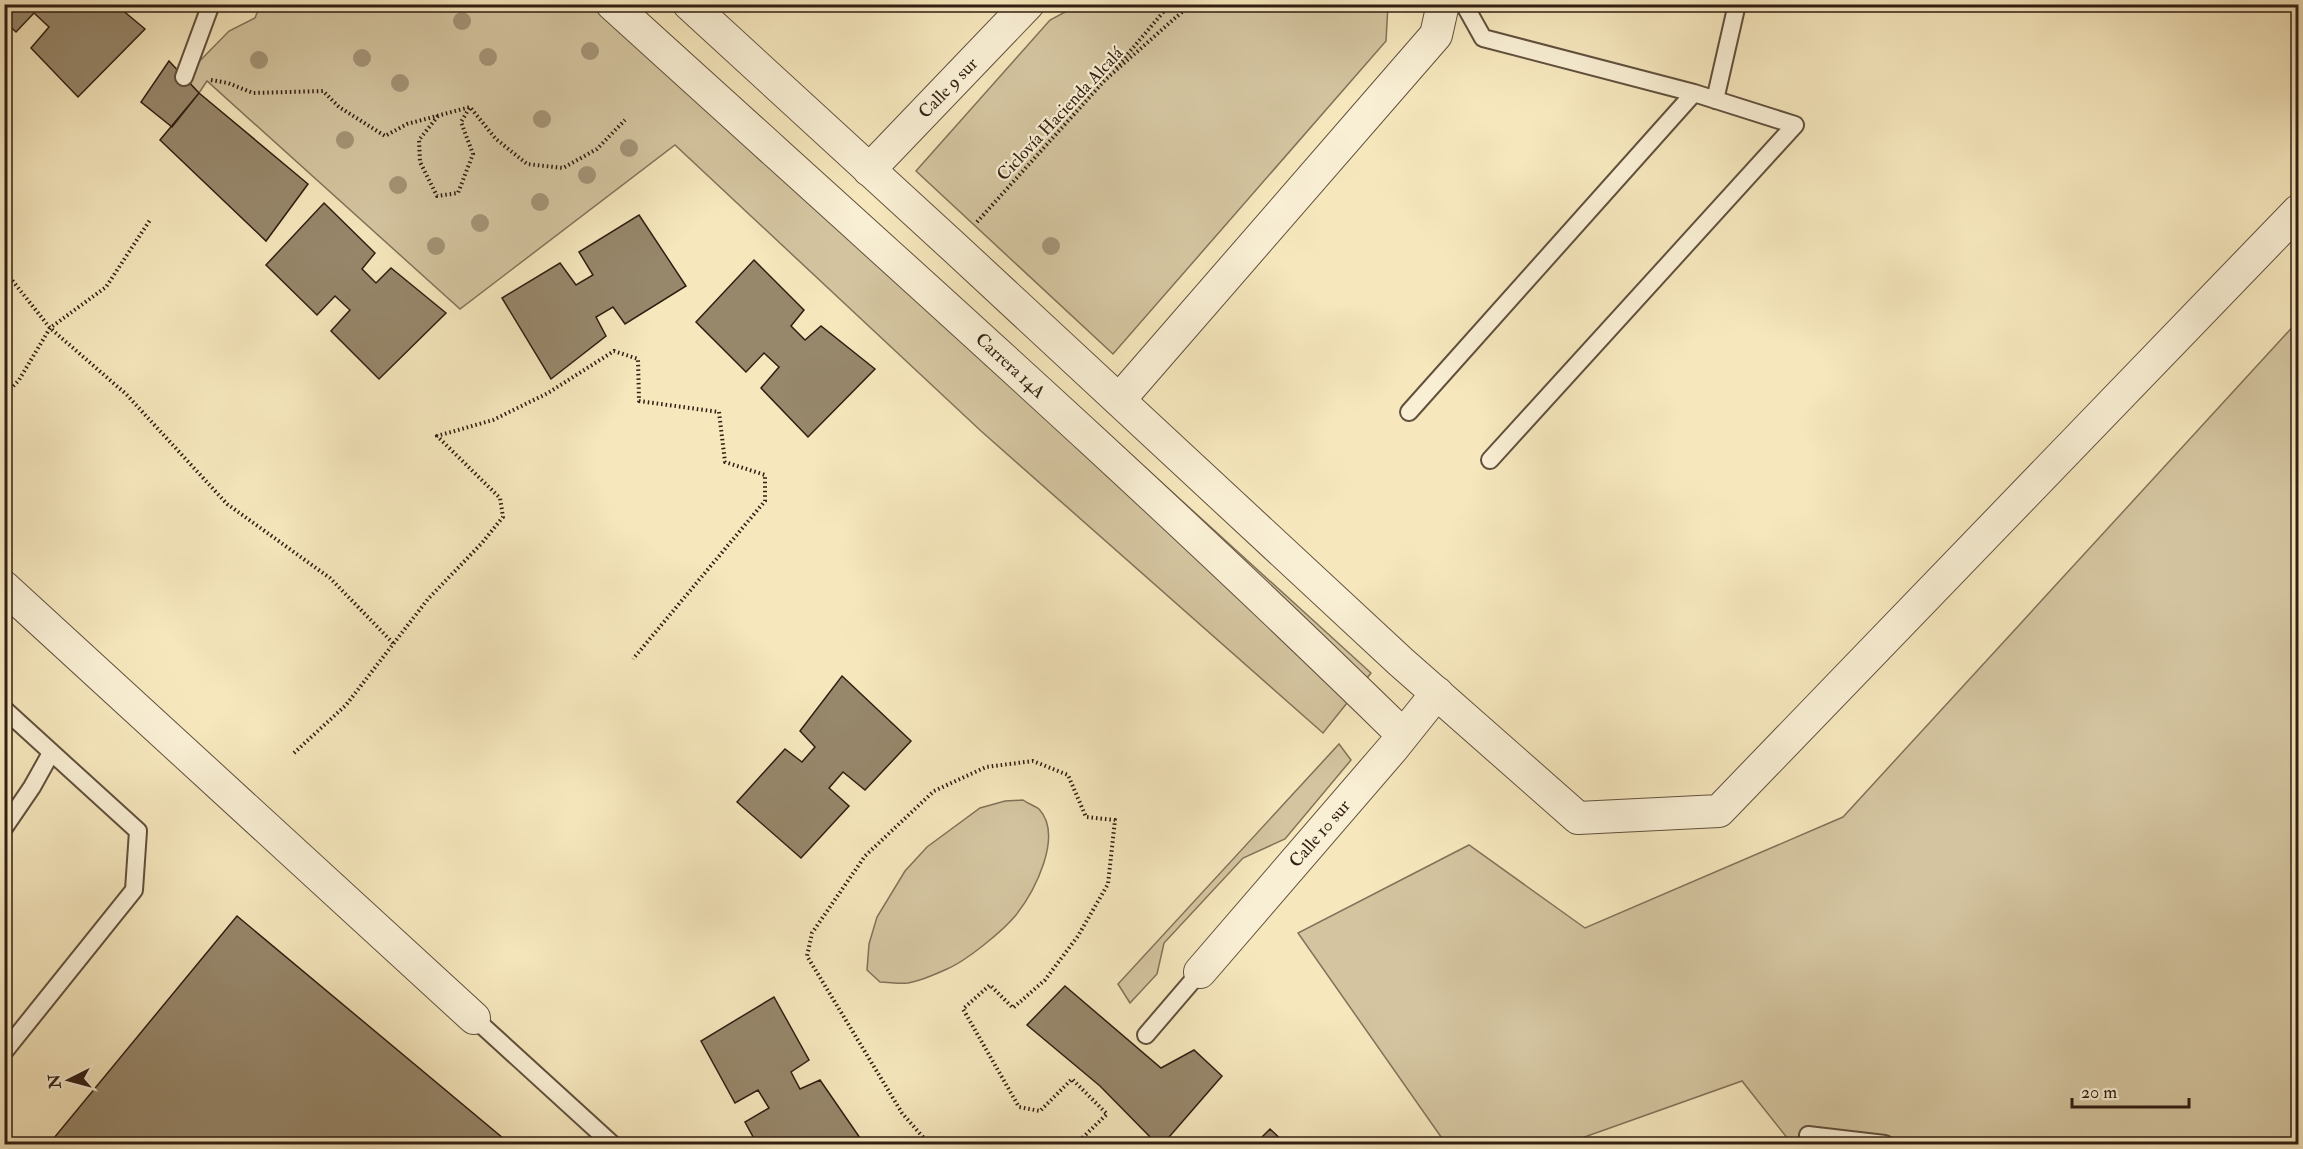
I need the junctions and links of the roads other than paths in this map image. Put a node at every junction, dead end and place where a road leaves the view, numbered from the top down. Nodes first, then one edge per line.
1 (211, 4) edge
2 (612, 4) edge
3 (689, 4) edge
4 (1443, 4) edge
5 (1464, 4) edge
6 (1737, 4) edge
7 (1022, 6) edge
8 (184, 77) road end
9 (1694, 93) junction
10 (1715, 100) junction
11 (868, 170) junction
12 (2298, 211) edge
13 (1119, 400) junction
14 (1409, 412) dead end
15 (1490, 460) dead end
16 (4, 587) edge
17 (1437, 693) junction
18 (4, 709) edge
19 (1402, 734) junction
20 (51, 753) junction
21 (4, 828) edge
22 (1200, 972) joint
23 (474, 1018) joint
24 (1146, 1035) dead end
25 (4, 1052) edge
26 (1808, 1135) dead end
27 (612, 1144) edge
28 (1885, 1144) edge

1 - 8 lane
2 - 19 street, Carrera 14A
3 - 11 street
4 - 13 street
5 - 9 lane
6 - 10 lane
7 - 11 street, Calle 9 sur
9 - 10 lane
9 - 14 lane
10 - 15 lane
11 - 13 street
12 - 17 street
13 - 17 street
16 - 23 street
17 - 19 street, Calle 10 sur
18 - 20 lane
19 - 22 street, Calle 10 sur
20 - 21 lane
20 - 25 lane
22 - 24 lane
23 - 27 lane
26 - 28 lane

